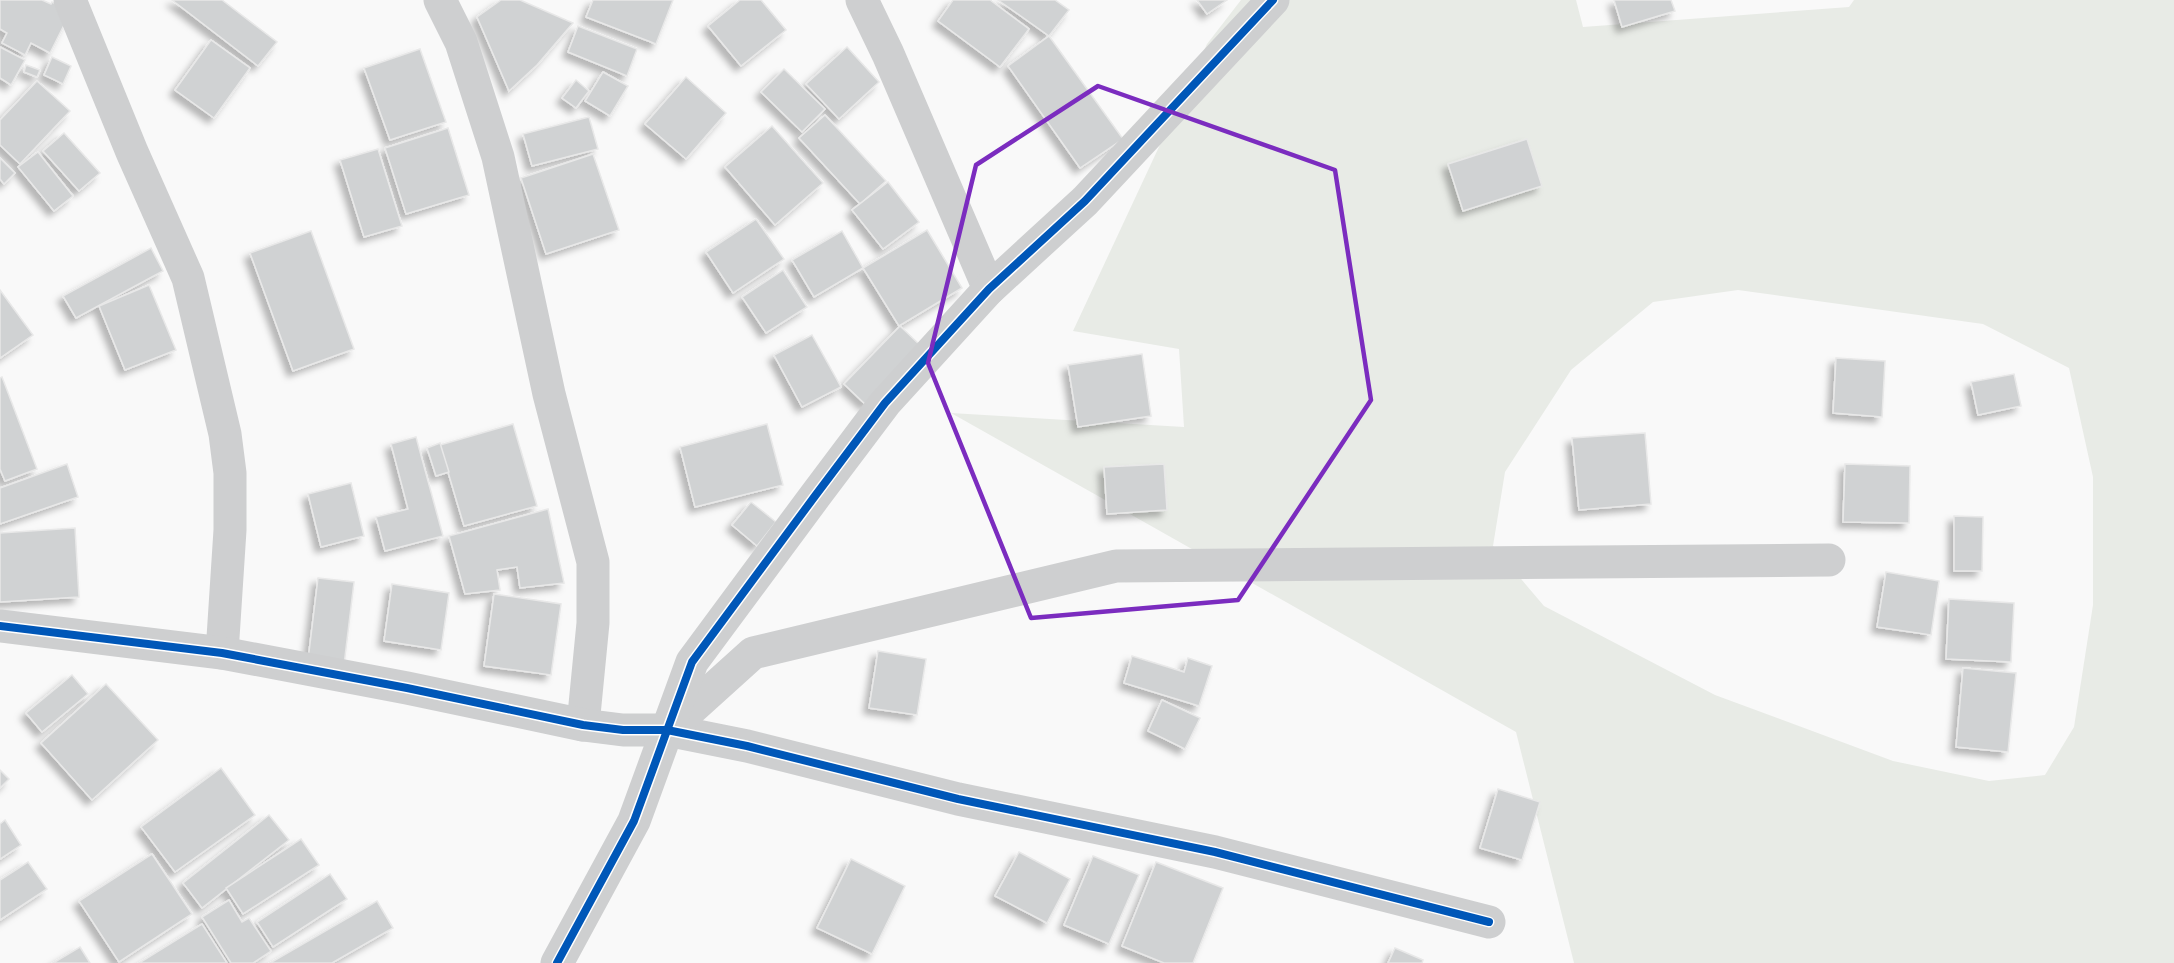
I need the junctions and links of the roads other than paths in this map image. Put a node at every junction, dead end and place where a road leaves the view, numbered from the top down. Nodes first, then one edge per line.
1 (70, 0) edge
2 (440, 0) edge
3 (862, 0) edge
4 (1273, 0) edge
5 (989, 289) junction
6 (1829, 560) dead end
7 (0, 626) edge
8 (222, 653) junction
9 (583, 725) junction
10 (667, 730) junction
11 (1489, 922) dead end
12 (557, 963) edge

1 - 8 street
2 - 9 street
3 - 5 street
4 - 5 street
5 - 10 street
6 - 10 street
7 - 8 street
8 - 9 street
9 - 10 street
10 - 11 street
10 - 12 street

